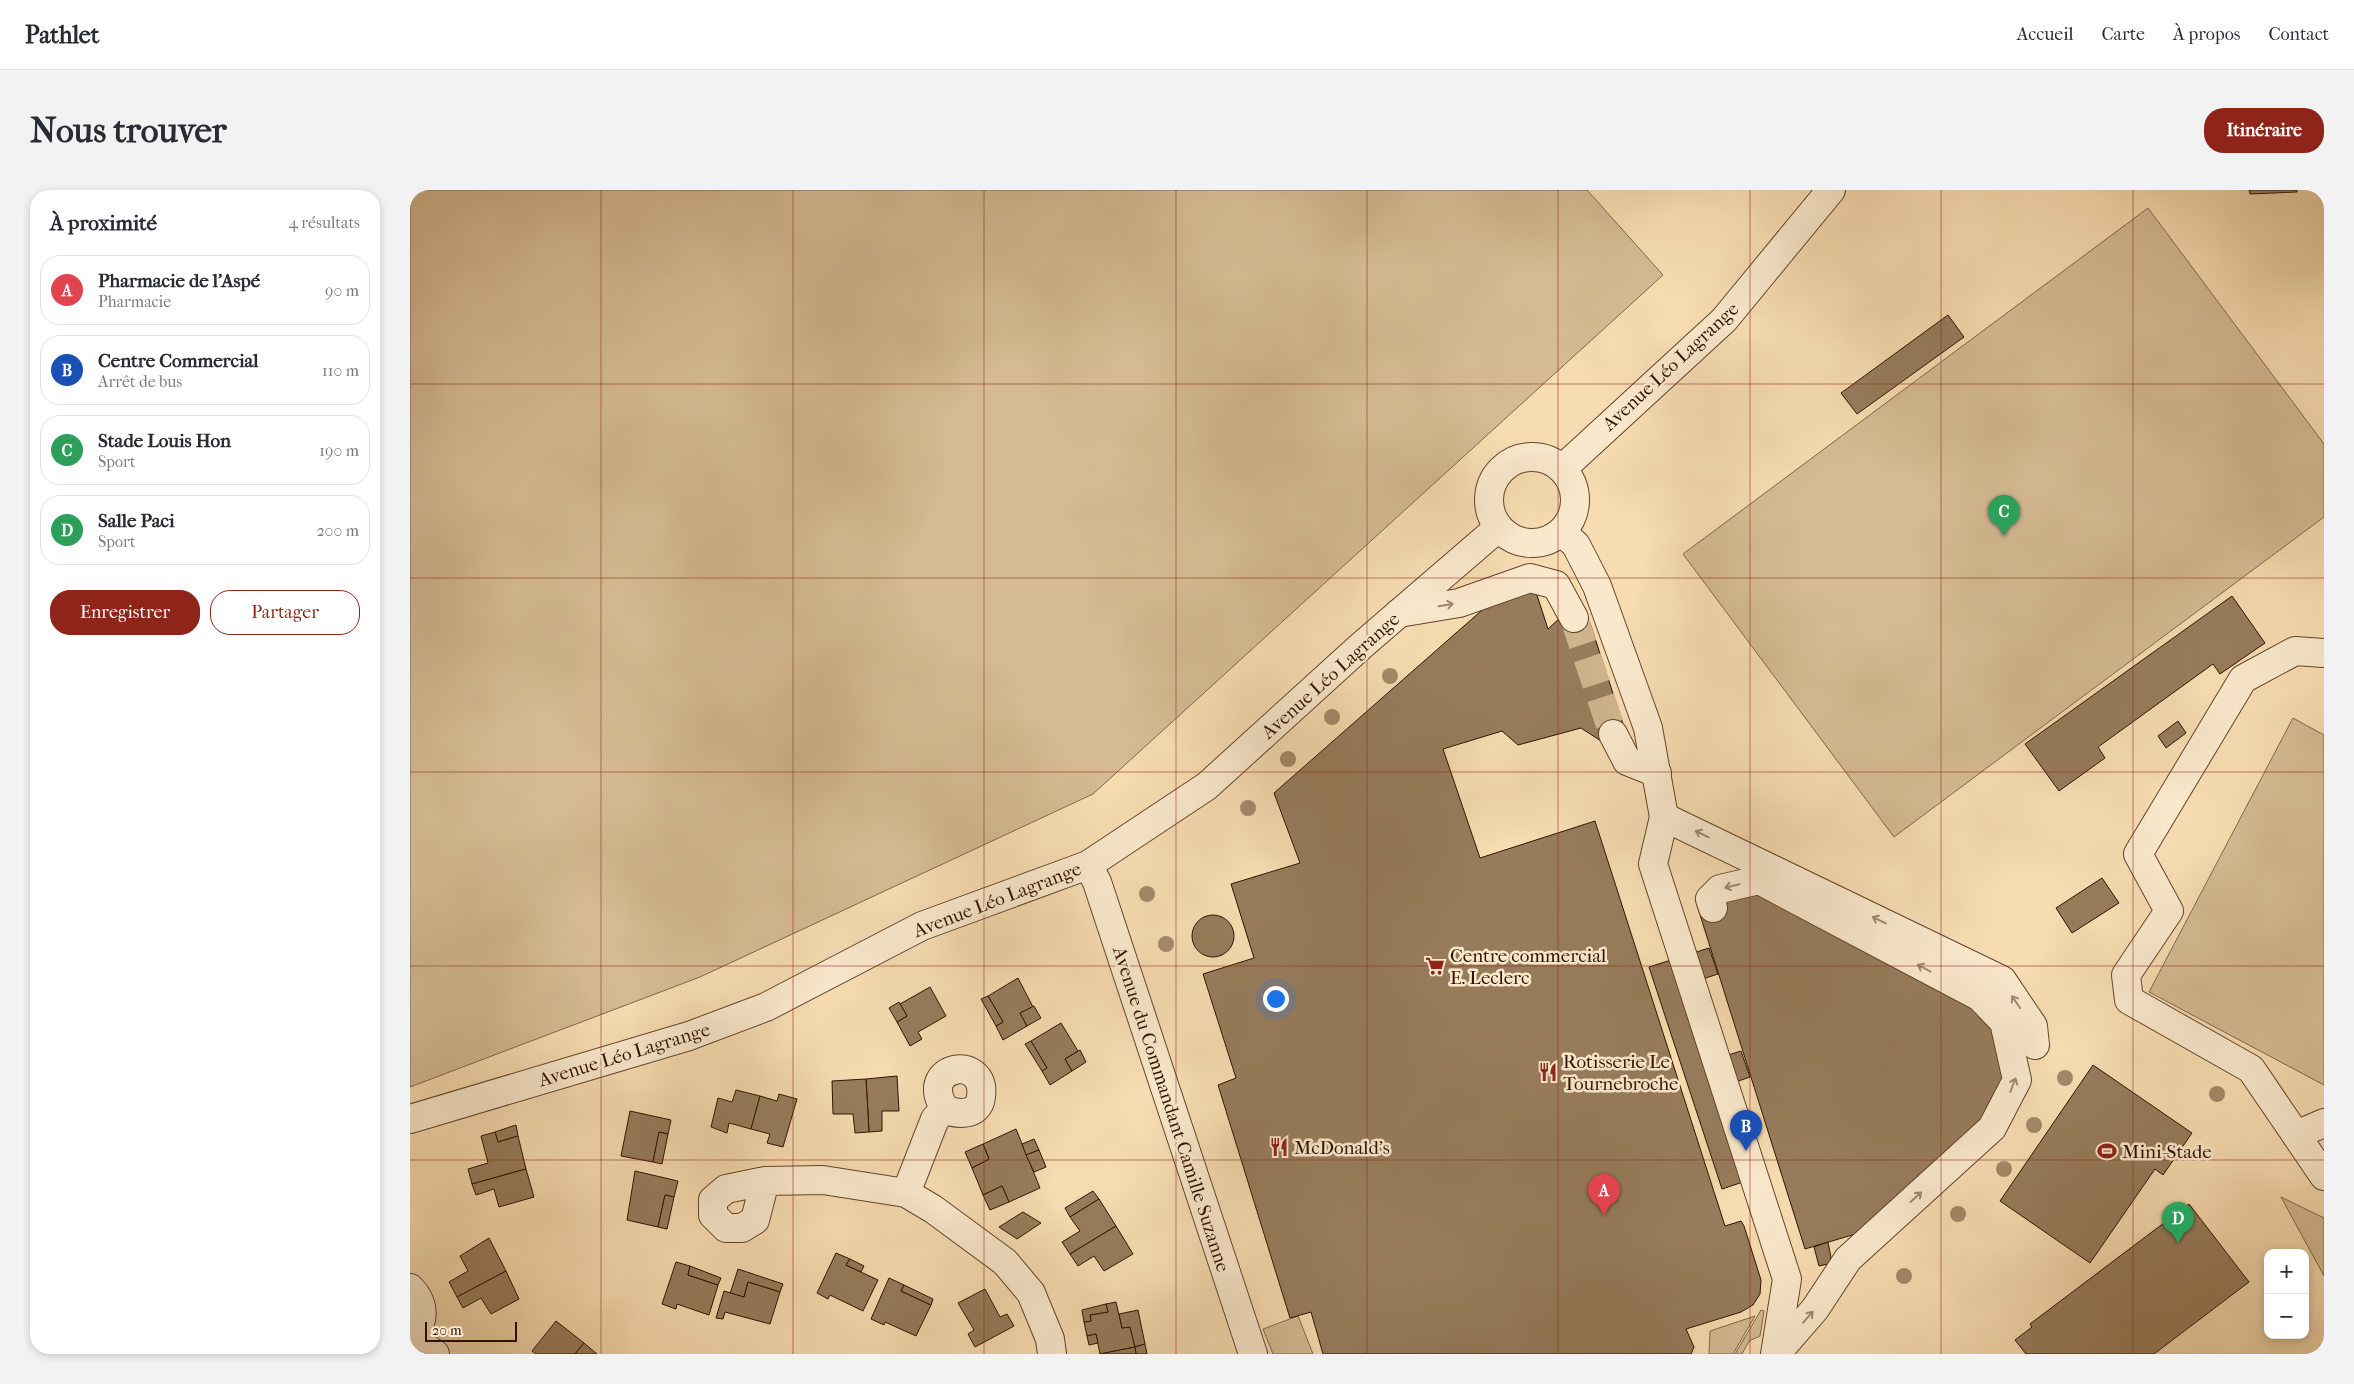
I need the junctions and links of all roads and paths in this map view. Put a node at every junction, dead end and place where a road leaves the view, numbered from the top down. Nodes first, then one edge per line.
1 (1831, 190) edge
2 (1562, 468) junction
3 (1498, 528) junction
4 (1562, 532) junction
5 (1398, 614) junction
6 (1574, 618) tunnel mouth
7 (2324, 653) edge
8 (1613, 734) tunnel mouth
9 (1657, 773) junction
10 (1664, 817) junction
11 (1088, 865) junction
12 (1712, 908) dead end
13 (2035, 1045) dead end
14 (945, 1109) dead end
15 (410, 1119) edge
16 (2324, 1123) edge
17 (2296, 1135) junction
18 (2324, 1176) edge
19 (765, 1181) dead end
20 (906, 1193) junction
21 (410, 1288) edge
22 (411, 1338) edge
23 (435, 1354) edge
24 (1052, 1354) edge
25 (1253, 1354) edge
26 (1776, 1354) edge

1 - 2 street, Avenue Léo Lagrange
2 - 3 street
2 - 4 street
3 - 4 street
3 - 5 street, Avenue Léo Lagrange
4 - 9 street
5 -> 6 street
5 - 11 street, Avenue Léo Lagrange
7 - 17 street
8 - 9 street
9 - 10 street
13 -> 10 street
10 - 26 street
11 - 15 street, Avenue Léo Lagrange
11 - 25 street, Avenue du Commandant Camille Suzanne
26 -> 12 street
14 - 20 street
16 - 17 street
17 - 18 street
19 - 20 street
20 - 24 street
21 - 22 street
22 - 23 street

